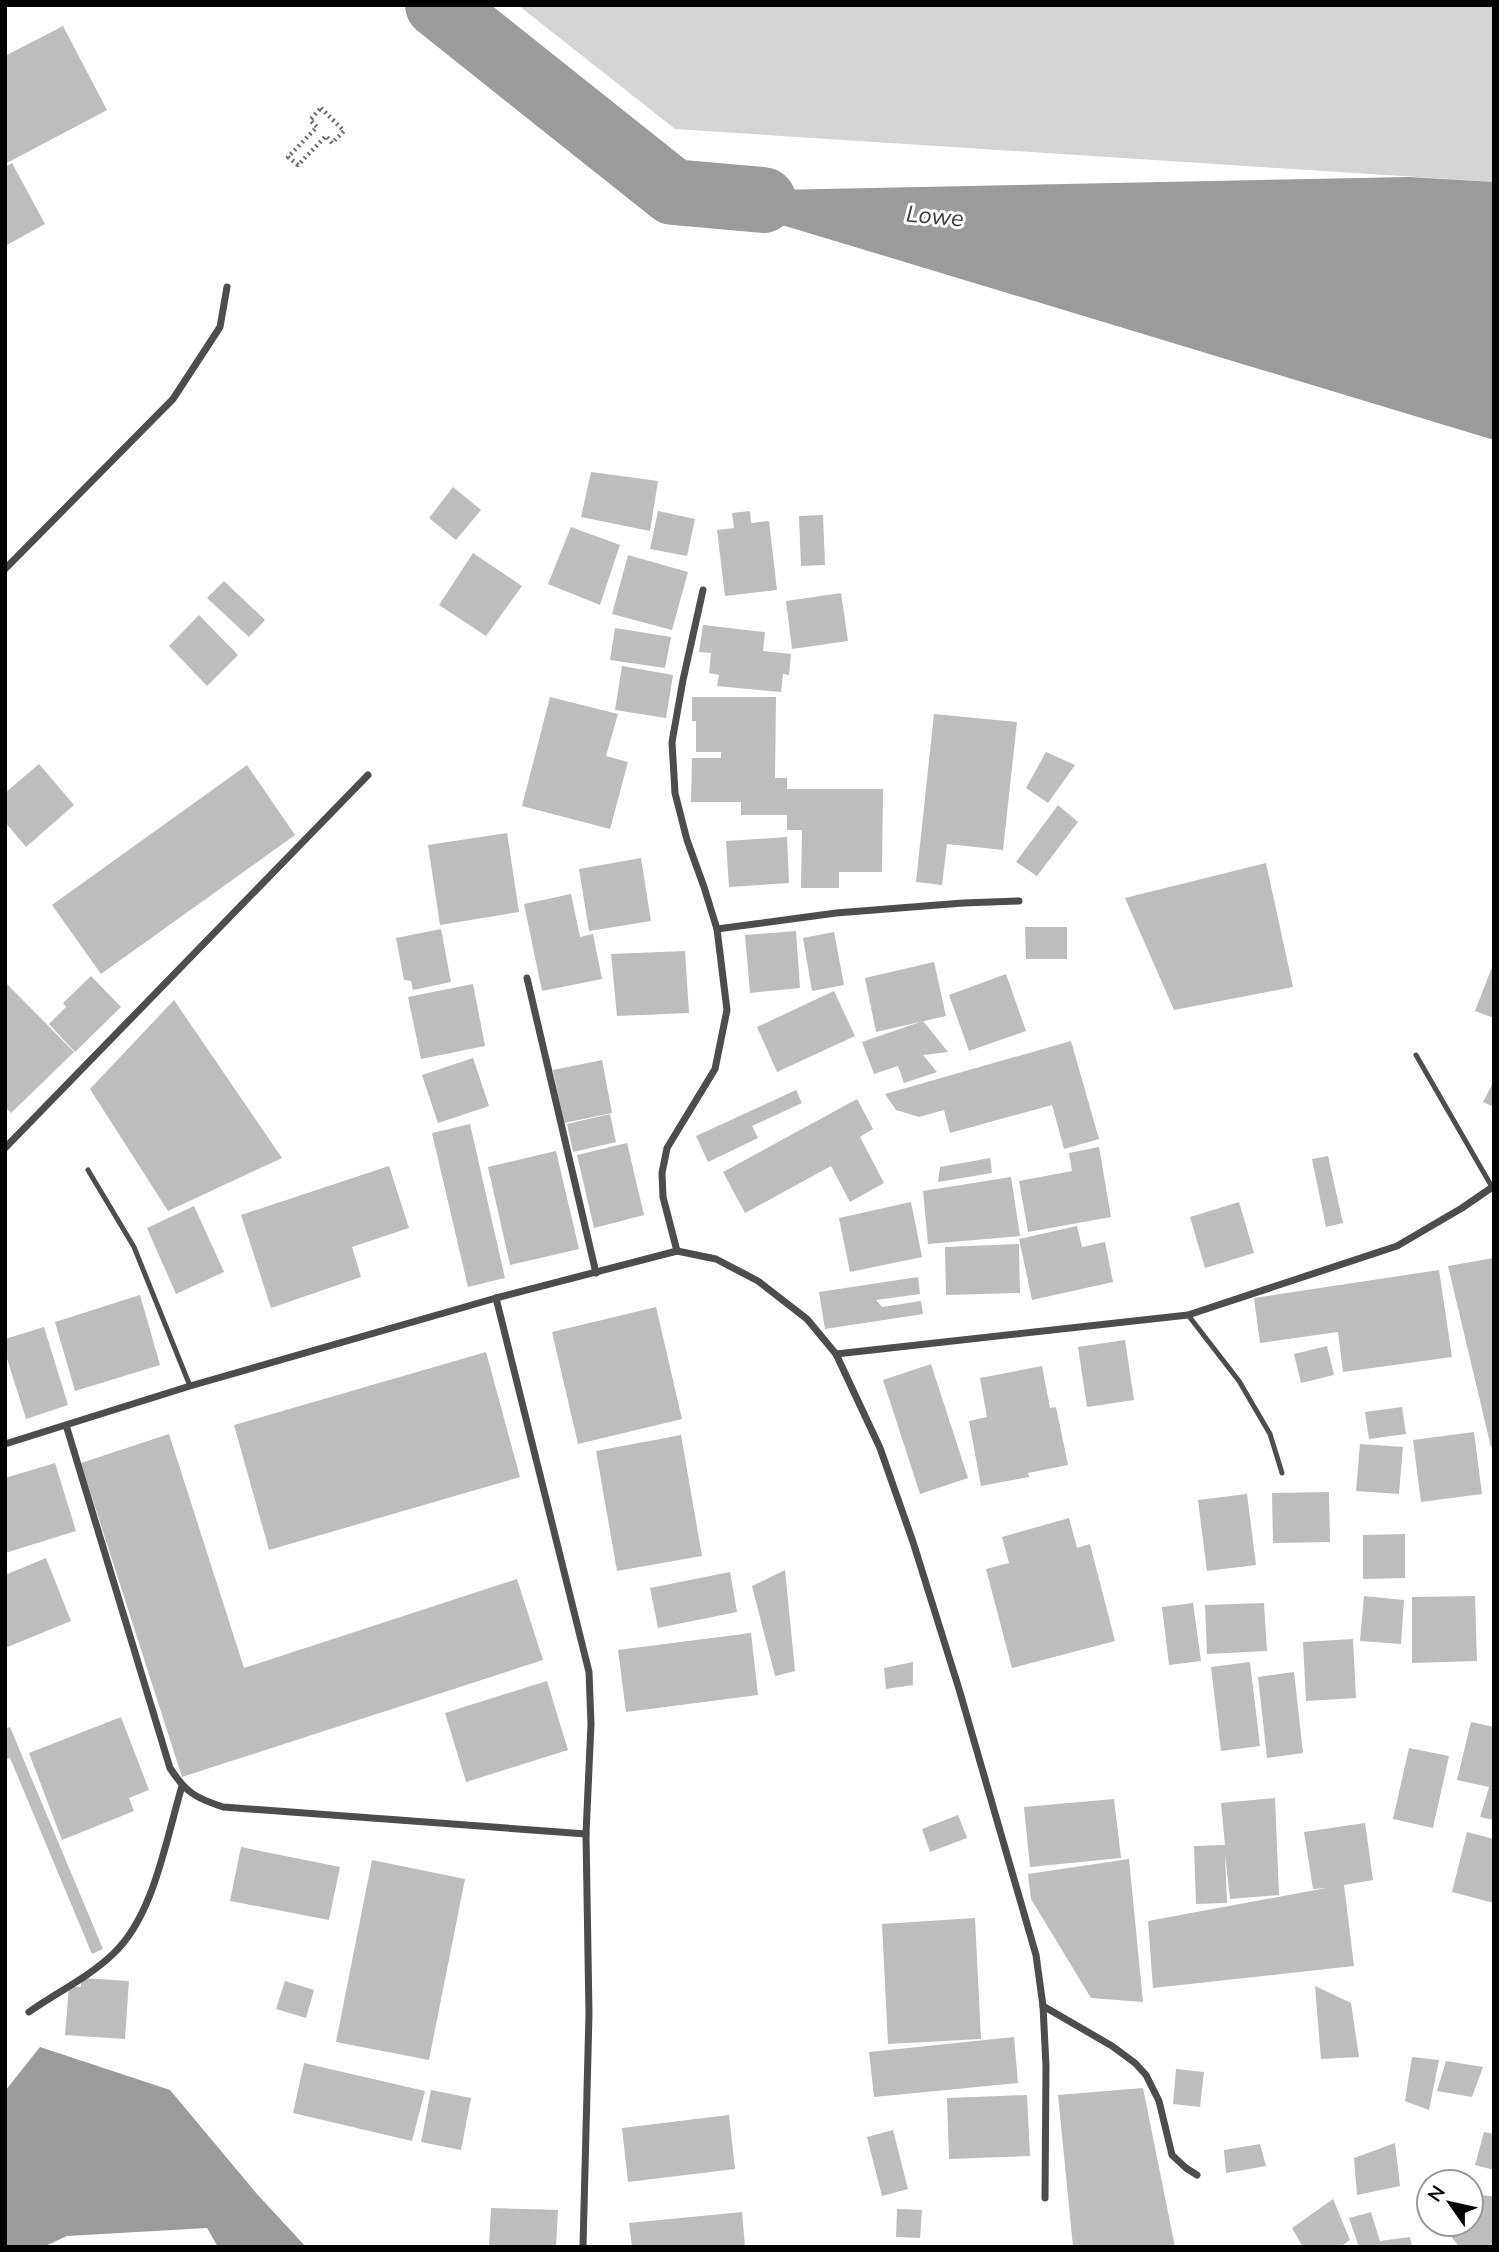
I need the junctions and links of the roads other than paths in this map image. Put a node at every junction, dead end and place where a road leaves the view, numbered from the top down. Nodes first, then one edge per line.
1 (227, 287) dead end
2 (5, 569) edge
3 (703, 590) dead end
4 (368, 775) dead end
5 (1019, 901) dead end
6 (717, 929) junction
7 (527, 978) dead end
8 (1416, 1055) dead end
9 (5, 1148) edge
10 (88, 1170) dead end
11 (1493, 1187) edge
12 (677, 1251) junction
13 (596, 1273) junction
14 (496, 1298) junction
15 (1188, 1315) junction
16 (836, 1353) junction
17 (190, 1386) junction
18 (66, 1425) junction
19 (5, 1444) edge
20 (1282, 1473) dead end
21 (182, 1786) junction
22 (586, 1834) junction
23 (1043, 2006) junction
24 (29, 2012) dead end
25 (1197, 2175) dead end
26 (1045, 2198) dead end
27 (583, 2247) edge

1 - 2 street
3 - 6 street
4 - 9 street
5 - 6 street
6 - 12 street
7 - 13 street
8 - 11 lane
10 - 17 lane
11 - 15 street
12 - 13 street
12 - 16 street
13 - 14 street
14 - 17 street
14 - 22 street
15 - 16 street
15 - 20 lane
16 - 23 street
17 - 18 street
18 - 19 street
18 - 21 street
21 - 22 street
21 - 24 street
22 - 27 street
23 - 25 street
23 - 26 street

